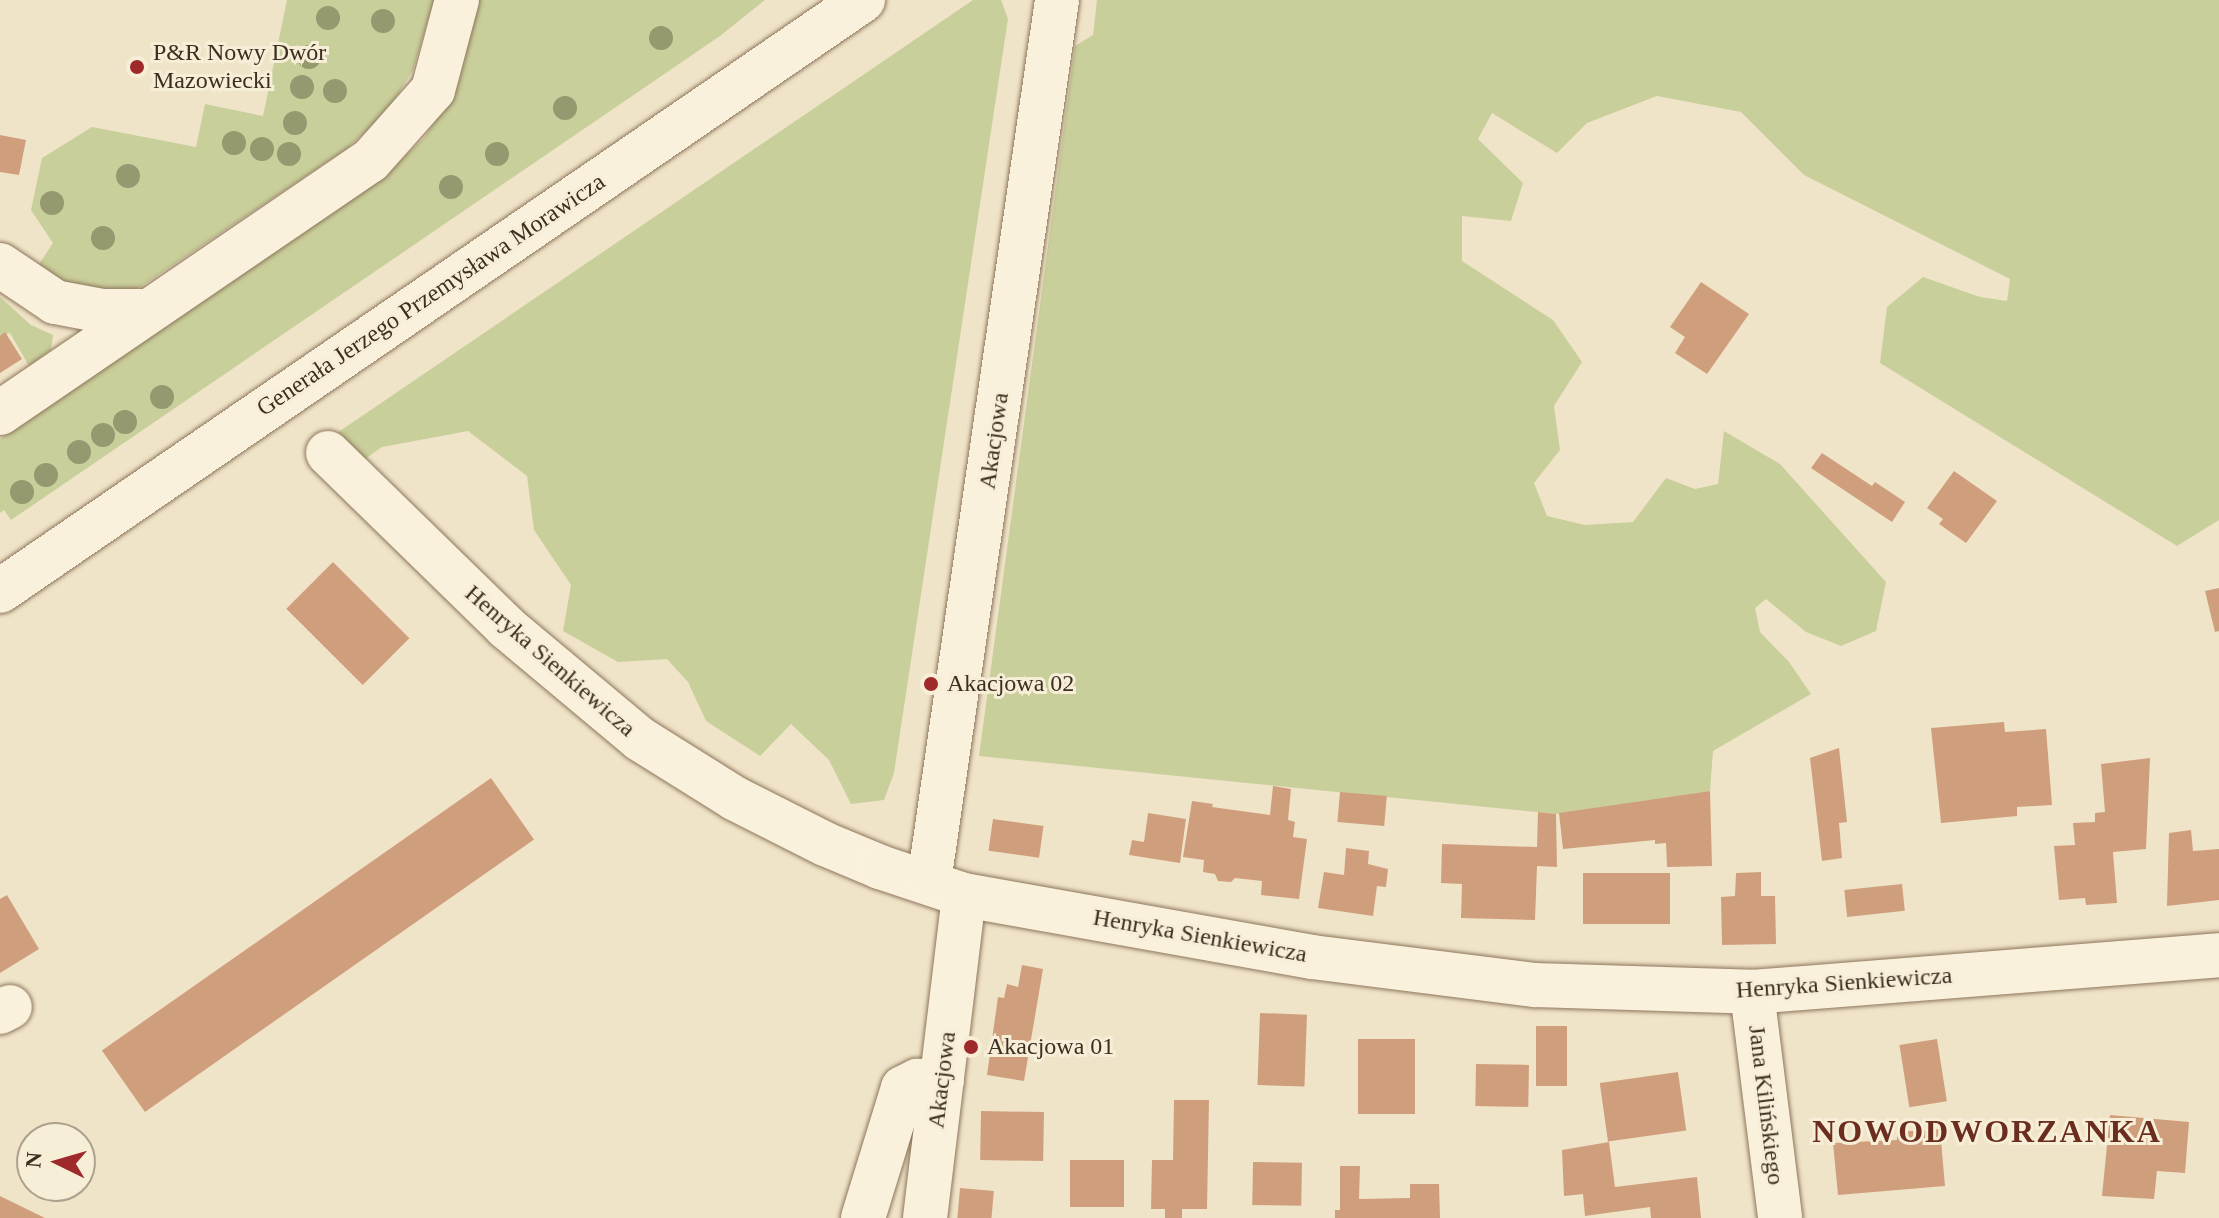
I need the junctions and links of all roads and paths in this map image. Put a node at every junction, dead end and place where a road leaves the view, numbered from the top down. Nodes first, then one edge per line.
1 (457, 0) edge
2 (863, 0) edge
3 (1057, 0) edge
4 (0, 265) edge
5 (55, 302) junction
6 (145, 311) junction
7 (44, 383) junction
8 (0, 413) edge
9 (328, 453) dead end
10 (0, 591) edge
11 (946, 888) junction
12 (2219, 955) edge
13 (1752, 992) junction
14 (942, 1080) junction
15 (863, 1218) edge
16 (925, 1218) edge
17 (1780, 1218) edge

1 - 6 street
2 - 10 street, Generała Jerzego Przemysława Morawicza
3 - 11 street, Akacjowa
4 - 5 street
5 - 6 street
5 - 7 street
6 - 7 street
7 - 8 street
9 - 11 street, Henryka Sienkiewicza
11 - 13 street, Henryka Sienkiewicza
11 - 14 street, Akacjowa
12 - 13 street, Henryka Sienkiewicza
13 - 17 street, Jana Kilińskiego
14 - 15 street
14 - 16 street, Akacjowa

